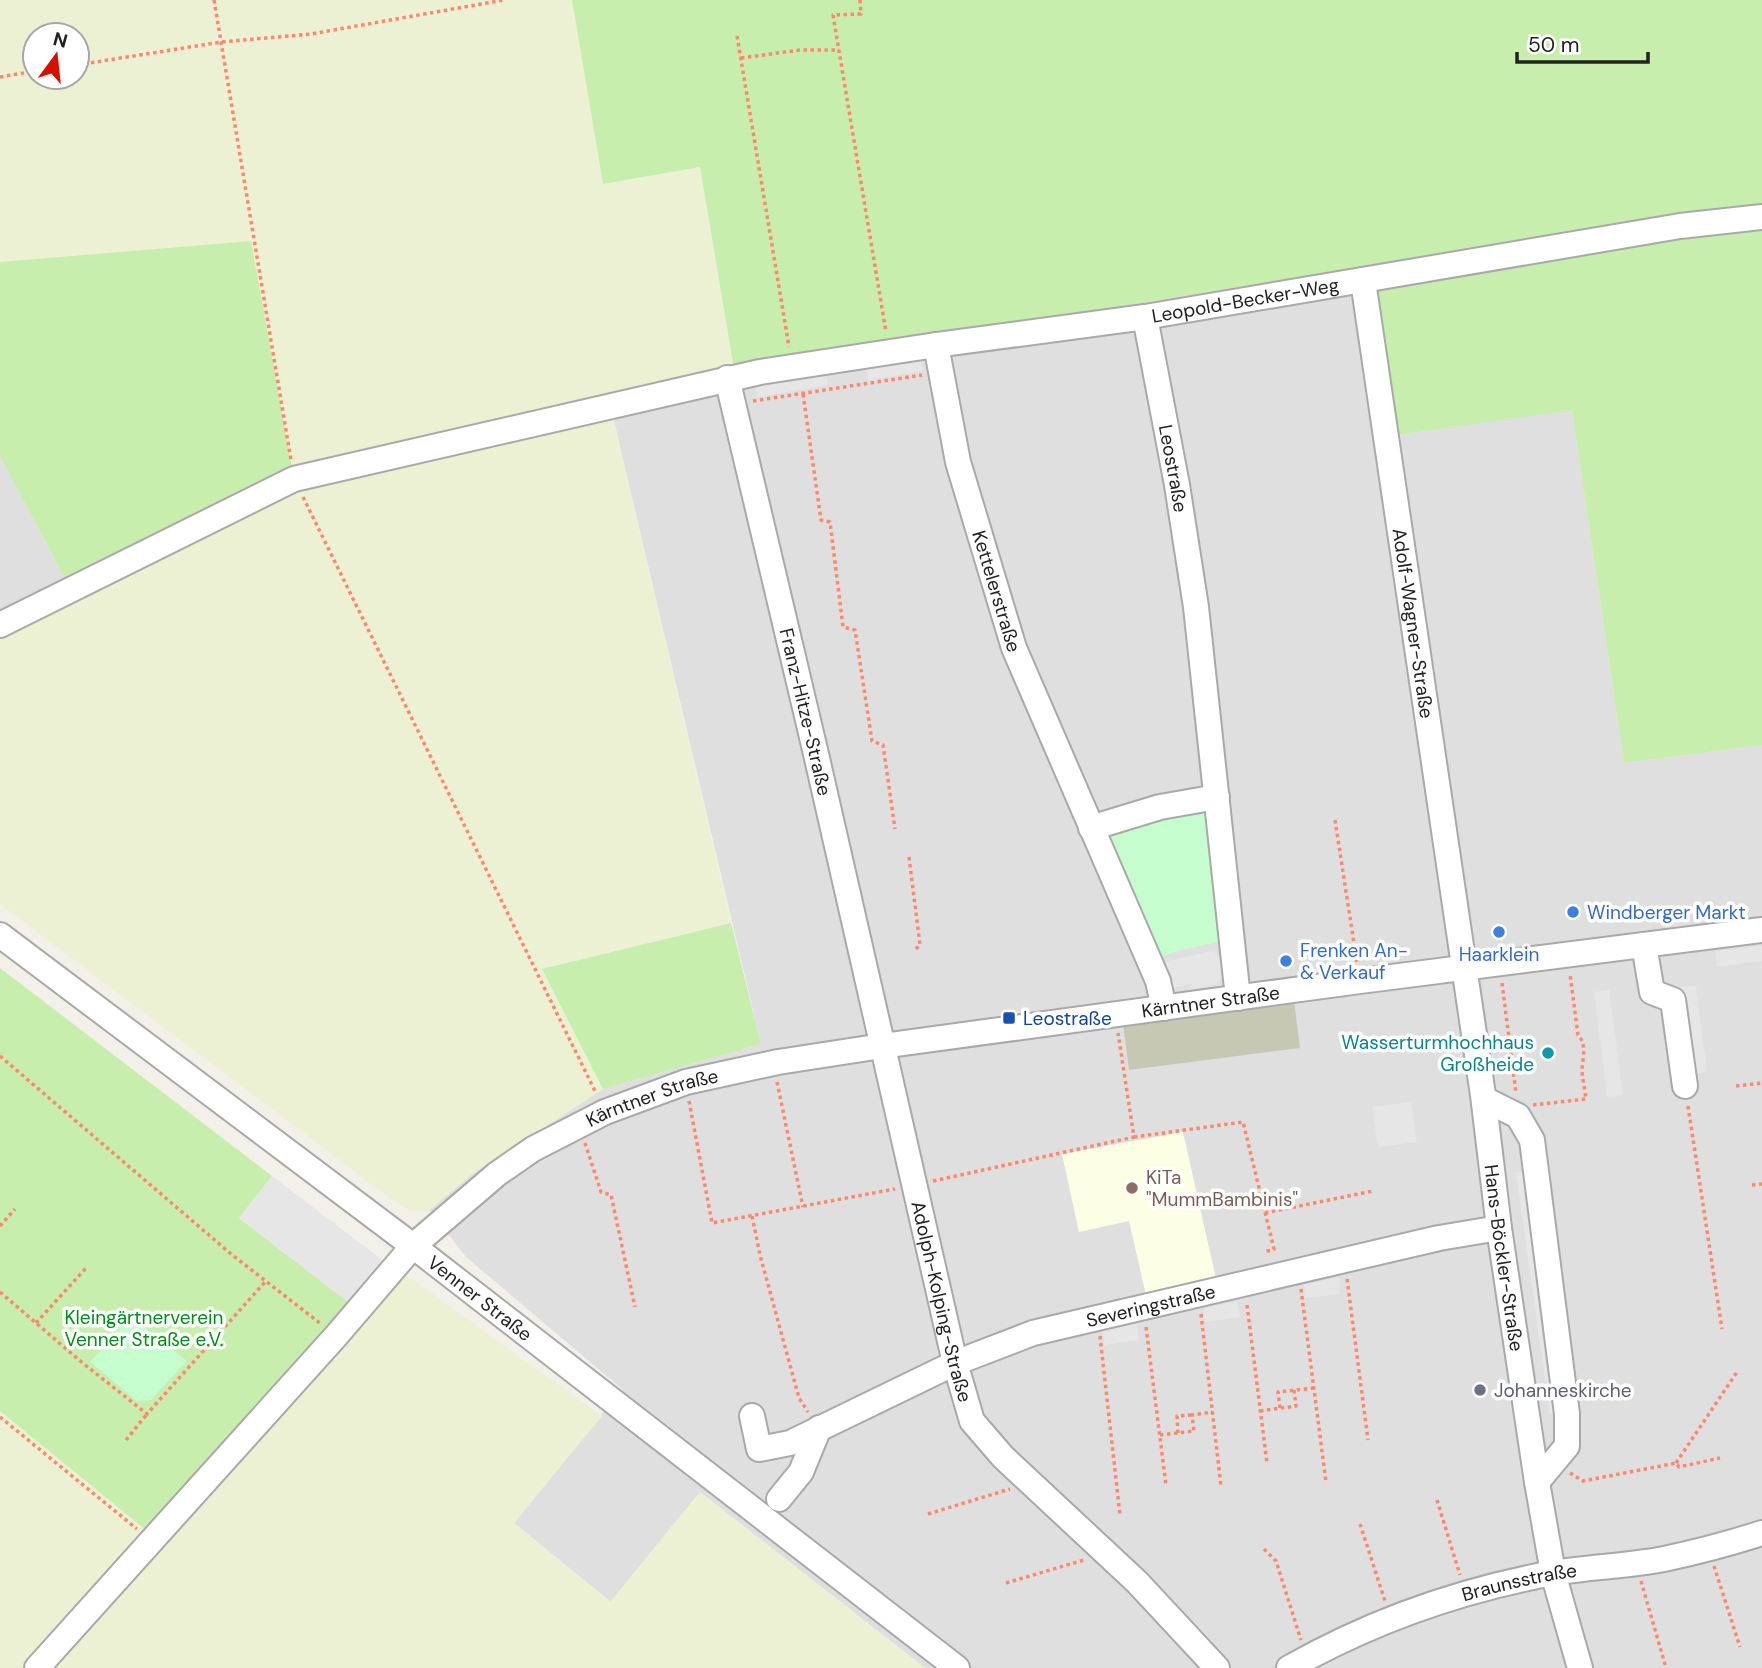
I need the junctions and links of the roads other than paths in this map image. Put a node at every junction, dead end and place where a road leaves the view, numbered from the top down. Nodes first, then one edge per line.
1 (1762, 217) edge
2 (1363, 281) junction
3 (1145, 317) junction
4 (936, 345) junction
5 (727, 378) junction
6 (0, 625) edge
7 (1217, 797) junction
8 (1091, 828) junction
9 (1762, 930) edge
10 (0, 935) edge
11 (1644, 945) junction
12 (1463, 968) junction
13 (1238, 998) junction
14 (1164, 1008) junction
15 (882, 1046) junction
16 (1685, 1086) road end
17 (1484, 1099) junction
18 (1499, 1228) junction
19 (414, 1246) junction
20 (955, 1363) junction
21 (752, 1416) dead end
22 (819, 1428) junction
23 (1537, 1482) junction
24 (779, 1499) dead end
25 (1762, 1532) edge
26 (1553, 1573) junction
27 (1298, 1663) edge
28 (37, 1668) edge
29 (957, 1668) edge
30 (1217, 1668) edge
31 (1580, 1668) edge

1 - 2 street, Leopold-Becker-Weg
2 - 3 street, Leopold-Becker-Weg
2 - 12 street, Adolf-Wagner-Straße
3 - 4 street, Leopold-Becker-Weg
3 - 7 street, Leostraße
4 - 5 street, Leopold-Becker-Weg
4 - 8 street, Kettelerstraße
5 - 6 street, Leopold-Becker-Weg
5 - 15 street, Franz-Hitze-Straße
7 - 8 street
7 - 13 street, Leostraße
8 - 14 street, Kettelerstraße
9 - 11 street, Kärntner Straße
10 - 19 street, Venner Straße
11 - 12 street, Kärntner Straße
11 - 16 street
12 - 13 street, Kärntner Straße
12 - 17 street, Hans-Böckler-Straße
13 - 14 street, Kärntner Straße
14 - 15 street, Kärntner Straße
15 - 19 street, Kärntner Straße
15 - 20 street, Adolph-Kolping-Straße
17 - 18 street, Hans-Böckler-Straße
17 - 23 street
18 - 20 street, Severingstraße
18 - 23 street, Hans-Böckler-Straße
19 - 28 street, Kärntner Straße
19 - 29 street, Venner Straße
20 - 22 street, Severingstraße
20 - 30 street, Adolph-Kolping-Straße
21 - 22 street, Severingstraße
22 - 24 street
23 - 26 street, Hans-Böckler-Straße
25 - 26 street, Braunsstraße
26 - 27 street, Braunsstraße
26 - 31 street, Hans-Böckler-Straße

